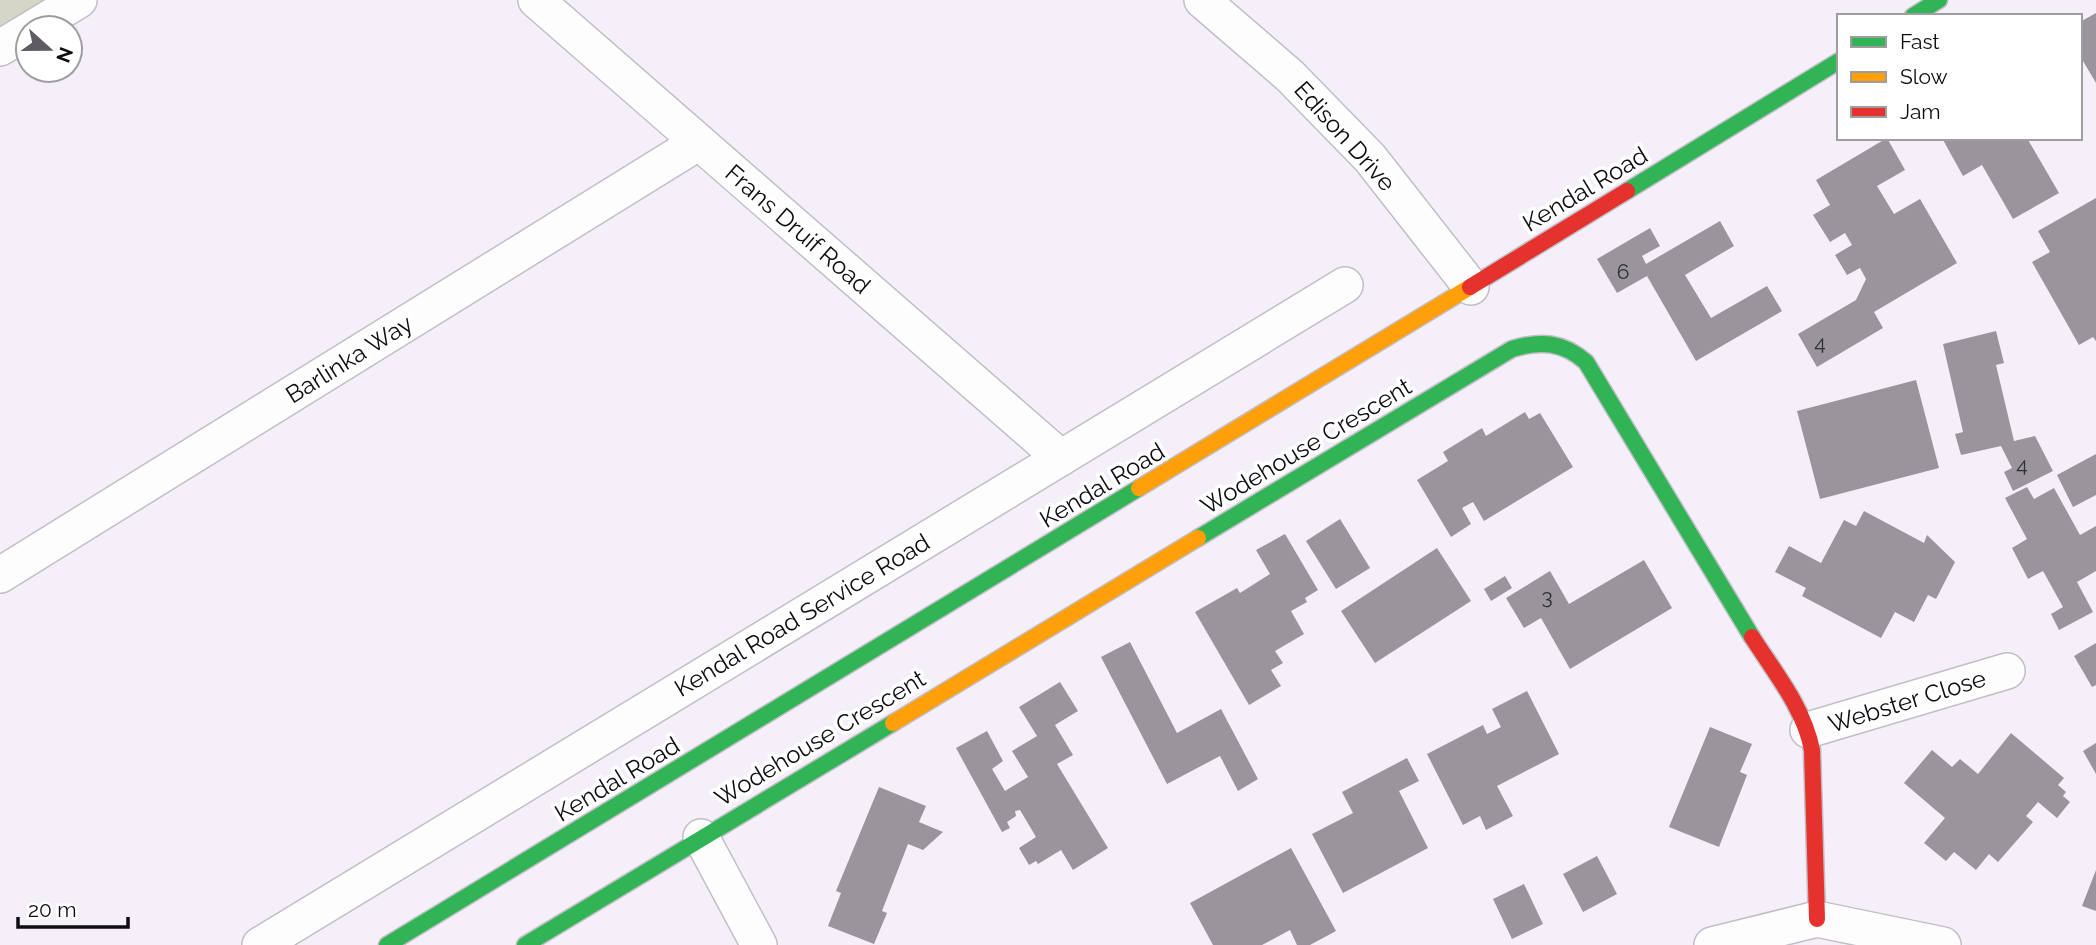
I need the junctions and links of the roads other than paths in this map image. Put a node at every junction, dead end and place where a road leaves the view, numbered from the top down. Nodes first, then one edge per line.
1 (79, 0) edge
2 (536, 0) edge
3 (1202, 0) edge
4 (1939, 0) edge
5 (56, 14) edge
6 (1916, 14) edge
7 (1837, 62) edge
8 (699, 142) junction
9 (1345, 285) dead end
10 (1471, 287) junction
11 (1061, 458) junction
12 (0, 575) edge
13 (2007, 671) dead end
14 (1808, 730) junction
15 (701, 837) junction
16 (1817, 919) junction
17 (260, 945) edge
18 (387, 945) edge
19 (525, 945) edge
20 (759, 945) edge
21 (1712, 945) edge
22 (1942, 945) edge

1 - 5 street
2 - 8 street, Frans Druif Road
3 - 10 street, Edison Drive
4 - 6 street
7 - 10 street, Kendal Road
8 - 11 street, Frans Druif Road
8 - 12 street, Barlinka Way
9 - 11 street, Kendal Road Service Road
10 - 18 street, Kendal Road
11 - 17 street, Kendal Road Service Road
13 - 14 street, Webster Close
14 - 15 street, Wodehouse Crescent
14 - 16 street, Wodehouse Crescent
15 - 19 street, Wodehouse Crescent
15 - 20 street
16 - 21 street
16 - 22 street

